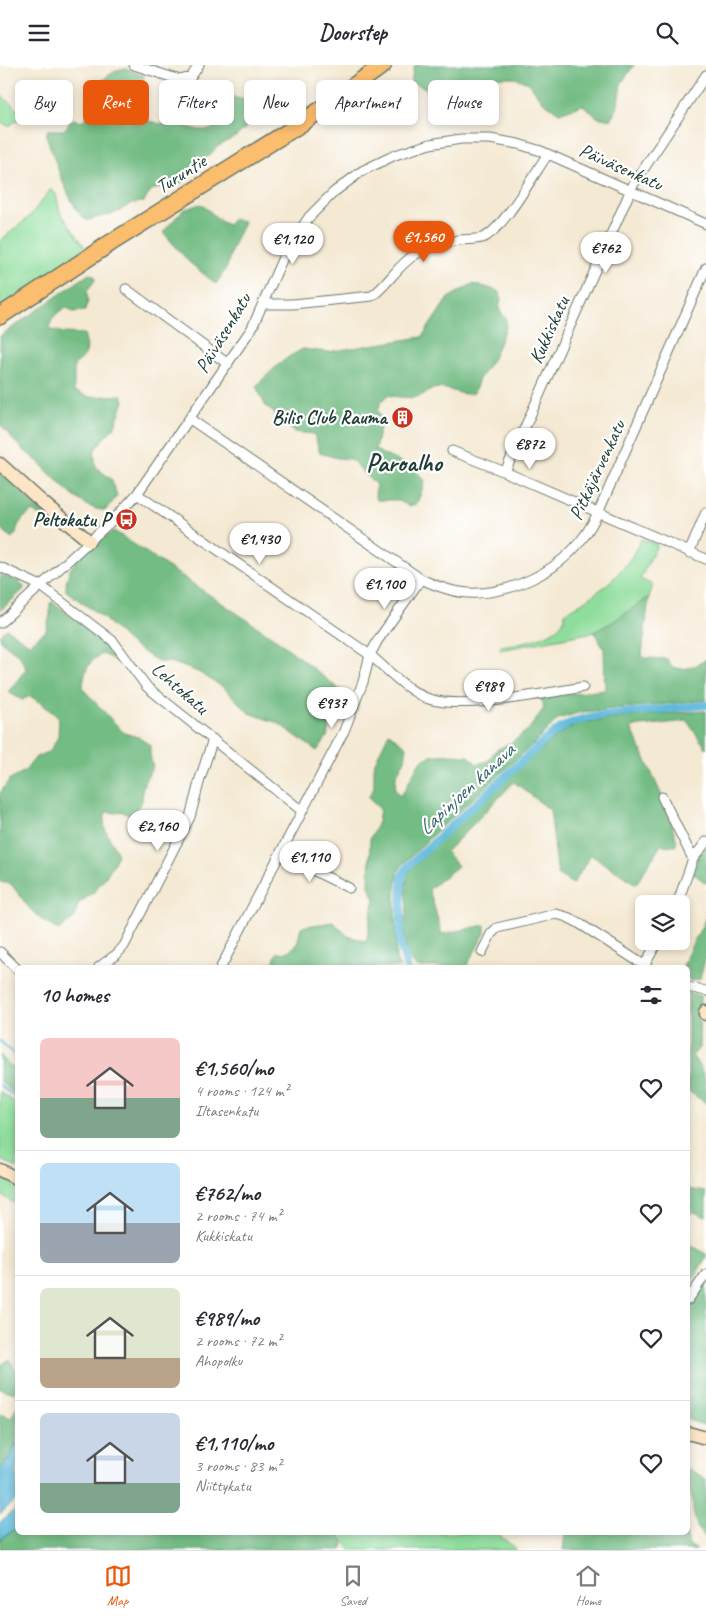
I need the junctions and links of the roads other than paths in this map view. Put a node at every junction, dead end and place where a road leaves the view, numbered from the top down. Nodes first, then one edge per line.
1 (134, 65) edge
2 (200, 65) edge
3 (384, 65) edge
4 (706, 75) edge
5 (548, 154) junction
6 (630, 190) junction
7 (706, 224) edge
8 (706, 268) edge
9 (126, 289) dead end
10 (263, 303) junction
11 (0, 316) edge
12 (228, 364) junction
13 (190, 419) junction
14 (452, 451) dead end
15 (0, 464) edge
16 (506, 473) junction
17 (137, 494) junction
18 (706, 512) edge
19 (598, 513) junction
20 (89, 541) junction
21 (689, 553) junction
22 (706, 559) edge
23 (0, 567) edge
24 (421, 579) junction
25 (41, 586) junction
26 (0, 623) edge
27 (370, 655) junction
28 (582, 687) dead end
29 (214, 739) junction
30 (662, 797) dead end
31 (303, 809) junction
32 (706, 841) edge
33 (280, 854) junction
34 (693, 859) junction
35 (350, 888) dead end
36 (680, 895) edge
37 (654, 950) edge
38 (0, 952) edge
39 (482, 953) dead end
40 (102, 965) edge
41 (223, 965) edge
42 (643, 965) edge
43 (647, 965) edge
44 (15, 967) edge
45 (690, 987) edge
46 (706, 991) edge
47 (0, 1170) edge
48 (15, 1178) edge
49 (706, 1274) edge
50 (690, 1297) edge
51 (690, 1434) edge
52 (706, 1439) edge

1 - 2 street
3 - 11 highway, Turuntie
4 - 6 street, Kukkiskatu
5 - 6 street, Päiväsenkatu
5 - 10 street
5 - 10 street, Päiväsenkatu
6 - 7 street, Päiväsenkatu
6 - 16 street, Kukkiskatu
8 - 19 street, Pitkäjärvenkatu
9 - 12 street
10 - 12 street, Päiväsenkatu
12 - 13 street, Päiväsenkatu
13 - 17 street, Päiväsenkatu
13 - 24 street, Pitkäjärvenkatu
14 - 16 street
15 - 20 street
16 - 19 street
17 - 20 street, Päiväsenkatu
17 - 27 street
18 - 21 street
19 - 21 street
19 - 24 street, Pitkäjärvenkatu
20 - 25 street, Päiväsenkatu
21 - 22 street
23 - 25 street, Lehtokatu
24 - 27 street
25 - 26 street, Päiväsenkatu
25 - 29 street, Lehtokatu
27 - 28 street
27 - 31 street
29 - 31 street, Lehtokatu
29 - 40 street
30 - 34 street
31 - 33 street
32 - 34 street
33 - 35 street
33 - 41 street
34 - 36 street
37 - 43 street
38 - 44 street
39 - 42 street
45 - 46 street
47 - 48 street
49 - 50 street
51 - 52 street

